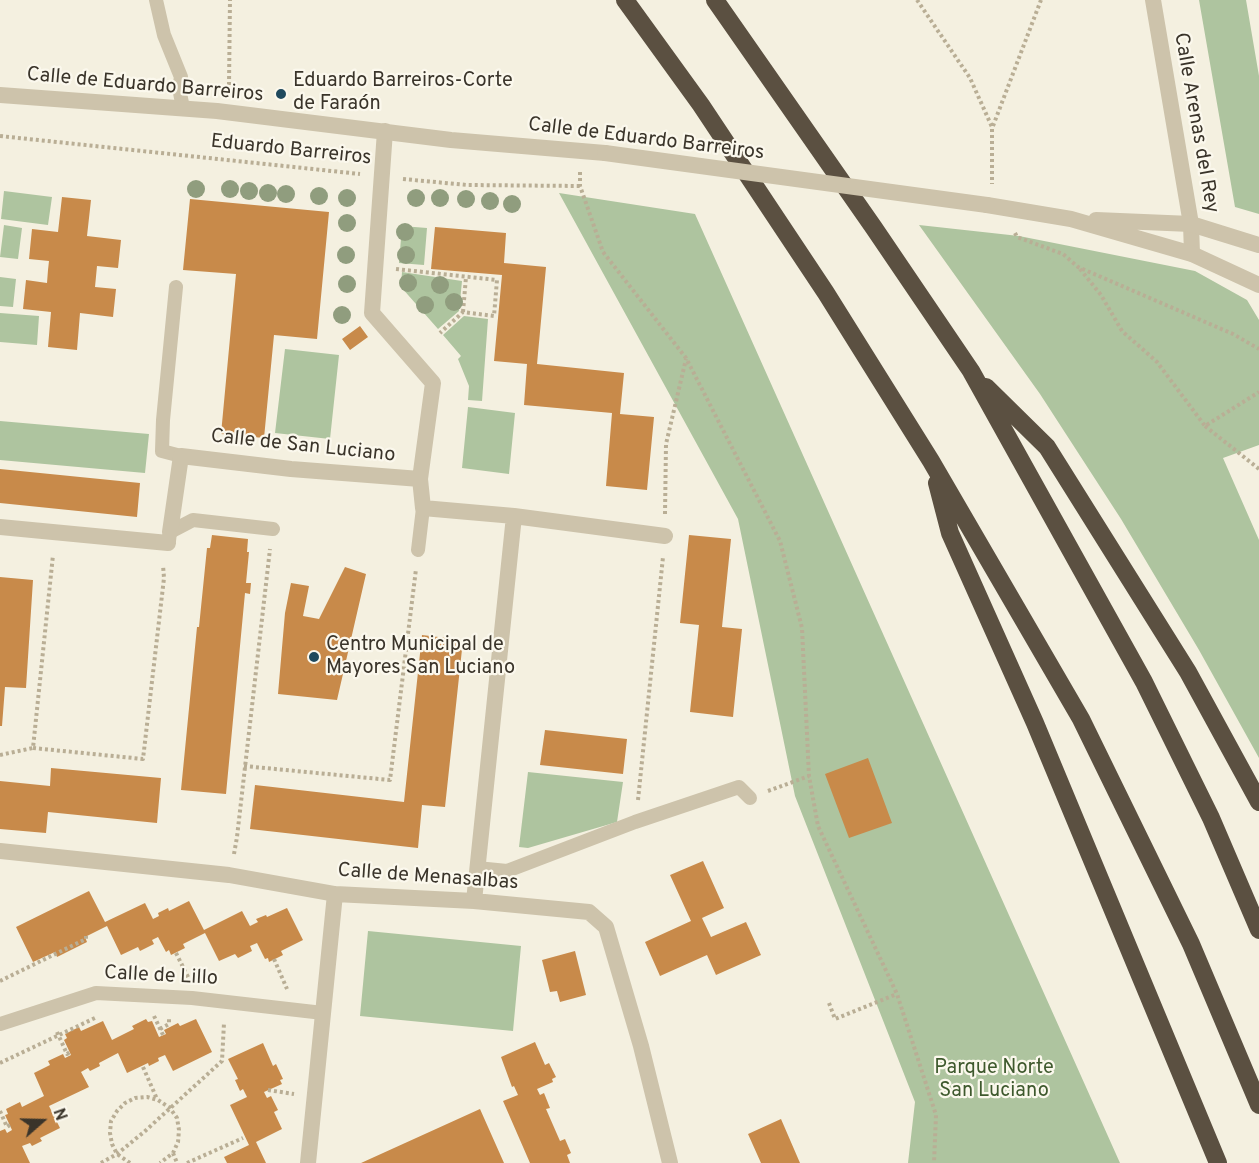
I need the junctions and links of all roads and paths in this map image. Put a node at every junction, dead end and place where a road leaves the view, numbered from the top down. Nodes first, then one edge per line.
1 (156, 0) edge
2 (230, 0) edge
3 (625, 0) edge
4 (715, 0) edge
5 (917, 0) edge
6 (1041, 0) edge
7 (1153, 0) edge
8 (229, 85) dead end
9 (0, 95) edge
10 (183, 108) junction
11 (993, 127) junction
12 (385, 131) junction
13 (0, 136) edge
14 (580, 171) dead end
15 (382, 176) junction
16 (580, 186) junction
17 (990, 206) junction
18 (1071, 219) junction
19 (1191, 224) junction
20 (1013, 230) dead end
21 (1259, 245) edge
22 (1192, 254) junction
23 (1078, 267) junction
24 (392, 268) dead end
25 (466, 278) junction
26 (1259, 285) edge
27 (176, 287) dead end
28 (463, 312) junction
29 (440, 333) dead end
30 (1259, 349) edge
31 (686, 358) junction
32 (971, 371) junction
33 (1259, 392) edge
34 (1205, 426) junction
35 (181, 456) junction
36 (931, 461) junction
37 (1259, 469) edge
38 (420, 479) junction
39 (423, 508) junction
40 (514, 516) junction
41 (0, 527) edge
42 (273, 529) joint
43 (55, 533) junction
44 (665, 536) junction
45 (169, 538) junction
46 (418, 550) joint
47 (163, 563) dead end
48 (33, 748) junction
49 (0, 755) edge
50 (244, 766) junction
51 (809, 776) junction
52 (750, 798) joint
53 (1259, 802) edge
54 (635, 822) junction
55 (0, 851) edge
56 (477, 868) junction
57 (229, 875) junction
58 (335, 894) junction
59 (474, 901) junction
60 (1259, 930) edge
61 (86, 936) dead end
62 (274, 959) dead end
63 (0, 981) edge
64 (897, 994) junction
65 (225, 1002) junction
66 (830, 1003) dead end
67 (151, 1009) dead end
68 (290, 1010) junction
69 (169, 1011) dead end
70 (323, 1013) junction
71 (101, 1015) dead end
72 (0, 1024) edge
73 (160, 1029) junction
74 (57, 1034) junction
75 (162, 1035) dead end
76 (70, 1052) dead end
77 (0, 1063) edge
78 (143, 1067) dead end
79 (158, 1100) junction
80 (1259, 1105) edge
81 (170, 1108) junction
82 (0, 1111) edge
83 (10, 1125) dead end
84 (243, 1138) dead end
85 (173, 1153) junction
86 (117, 1154) junction
87 (101, 1163) edge
88 (130, 1163) edge
89 (159, 1163) edge
90 (177, 1163) edge
91 (187, 1163) edge
92 (308, 1163) edge
93 (670, 1163) edge
94 (934, 1163) edge
95 (1218, 1163) edge

1 - 10 lane
2 - 8 path
3 - 36 highway
4 - 32 highway
5 - 11 path
6 - 11 path
7 - 19 street, Calle Arenas del Rey
9 - 10 street, Calle de Eduardo Barreiros
10 - 12 street, Calle de Eduardo Barreiros
11 - 17 path
12 - 15 street, Calle de San Luciano
12 - 17 street, Calle de Eduardo Barreiros, bridge
13 - 15 path, Eduardo Barreiros
14 - 16 path
15 - 16 path, Eduardo Barreiros
15 - 38 street, Calle de San Luciano
16 - 31 path
17 - 18 street, Calle de Eduardo Barreiros
18 - 19 street, Calle de Eduardo Barreiros
18 - 22 street, Calle de Eduardo Barreiros
19 - 21 street, Calle de Eduardo Barreiros
19 - 22 street, Calle Arenas del Rey
20 - 23 path
22 - 26 street, Calle de Eduardo Barreiros
23 - 30 path
23 - 34 path
24 - 25 path
25 - 28 path
25 - 28 path
27 - 35 lane, Calle de San Luciano
28 - 29 path
31 - 44 path
31 - 51 path
32 - 53 highway
32 - 60 highway
33 - 34 path
34 - 37 path
35 - 38 street, Calle de San Luciano
35 - 45 street, Calle de San Luciano
36 - 80 highway
36 - 95 highway
38 - 39 street, Calle de San Luciano
39 - 40 street
39 - 46 lane
40 - 44 street
40 - 56 street
41 - 43 street
42 - 45 lane
42 - 50 path
43 - 45 street
43 - 48 path
44 - 54 path
46 - 50 path
47 - 48 path
48 - 49 path
50 - 57 path
51 - 52 path
51 - 64 path
52 - 54 lane, Calle de Menasalbas
54 - 56 lane, Calle de Menasalbas
55 - 57 street, Calle de Menasalbas
56 - 59 street
57 - 58 street, Calle de Menasalbas
58 - 59 street, Calle de Menasalbas
58 - 70 street
59 - 93 street, Calle de Menasalbas
61 - 63 path
62 - 68 path
64 - 66 path
64 - 94 path
65 - 68 lane, Calle de Lillo
65 - 72 lane, Calle de Lillo
65 - 81 path
67 - 73 path
68 - 70 lane, Calle de Lillo
69 - 73 path
70 - 92 street
71 - 74 path
73 - 75 path
74 - 76 path
74 - 77 path
78 - 79 path
79 - 81 path
79 - 86 path
81 - 85 path
81 - 86 path
82 - 83 path
84 - 91 path
85 - 89 path
85 - 90 path
86 - 87 path
86 - 88 path

